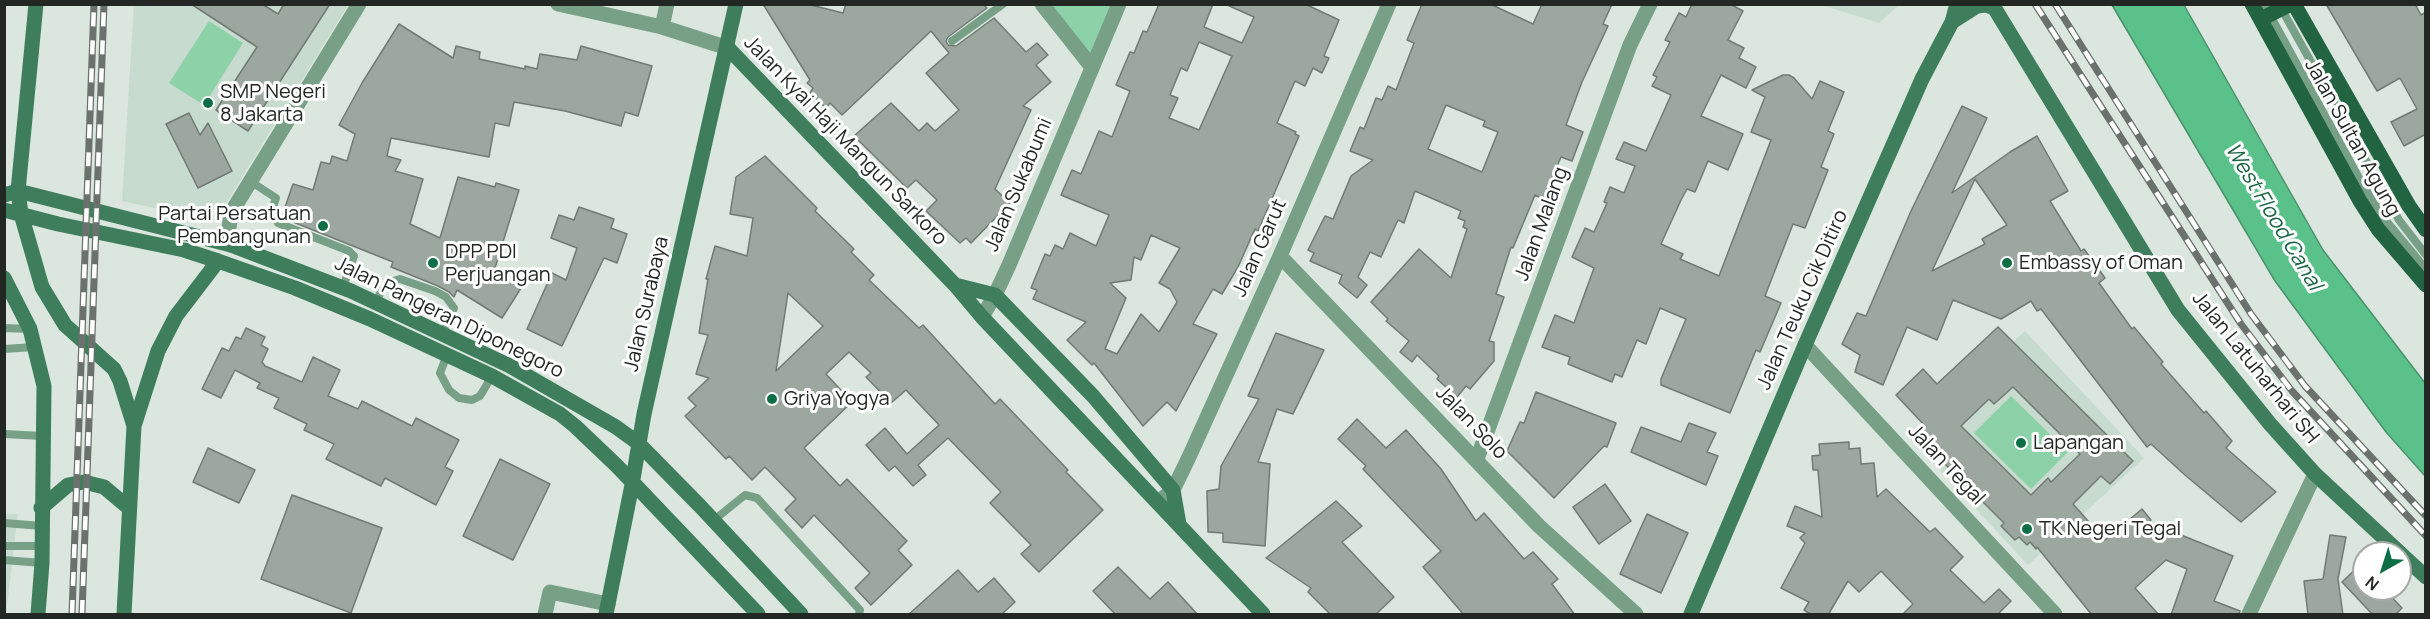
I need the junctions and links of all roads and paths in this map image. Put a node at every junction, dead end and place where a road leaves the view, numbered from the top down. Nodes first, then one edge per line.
1 (36, 4) edge
2 (360, 4) edge
3 (558, 4) edge
4 (667, 4) edge
5 (736, 4) edge
6 (1003, 4) edge
7 (1042, 4) edge
8 (1119, 4) edge
9 (1389, 4) edge
10 (1650, 4) edge
11 (1957, 4) edge
12 (2252, 4) edge
13 (1993, 6) edge
14 (2277, 9) edge
15 (1952, 22) junction
16 (662, 27) junction
17 (952, 41) dead end
18 (728, 48) junction
19 (1091, 66) junction
20 (250, 181) junction
21 (11, 193) edge
22 (4, 210) edge
23 (21, 214) junction
24 (2426, 230) edge
25 (231, 245) junction
26 (2426, 255) edge
27 (1280, 256) junction
28 (218, 261) junction
29 (2426, 268) edge
30 (4, 278) edge
31 (955, 285) junction
32 (2426, 285) edge
33 (343, 287) junction
34 (995, 295) junction
35 (376, 303) junction
36 (982, 317) junction
37 (370, 319) junction
38 (4, 328) edge
39 (30, 329) junction
40 (442, 334) junction
41 (1805, 345) junction
42 (34, 347) junction
43 (4, 349) edge
44 (447, 355) junction
45 (492, 376) junction
46 (1093, 396) junction
47 (1075, 414) junction
48 (134, 426) junction
49 (4, 434) edge
50 (42, 436) junction
51 (638, 443) junction
52 (1477, 459) junction
53 (2315, 474) junction
54 (633, 485) junction
55 (1173, 490) junction
56 (1158, 502) junction
57 (41, 508) junction
58 (129, 508) junction
59 (714, 520) junction
60 (4, 523) edge
61 (1179, 524) junction
62 (42, 525) junction
63 (2387, 541) edge
64 (4, 546) edge
65 (42, 546) junction
66 (4, 560) edge
67 (42, 563) junction
68 (2412, 564) edge
69 (2426, 577) edge
70 (607, 609) edge
71 (38, 615) edge
72 (124, 615) edge
73 (545, 615) edge
74 (758, 615) edge
75 (801, 615) edge
76 (860, 615) edge
77 (1263, 615) edge
78 (1636, 615) edge
79 (1691, 615) edge
80 (2055, 615) edge
81 (2249, 615) edge

1 - 21 main road
2 - 20 street
3 - 16 street, Jalan Kyai Haji Mangun Sarkoro
4 - 16 street
5 - 18 main road, Jalan Surabaya
6 - 17 lane
7 - 19 street
8 - 19 street, Jalan Sukabumi
9 - 27 street, Jalan Garut
10 - 52 street, Jalan Malang
11 - 15 main road, Jalan Teuku Cik Ditiro
12 - 14 main road, Jalan Sultan Agung
13 - 15 main road
13 - 53 main road, Jalan Latuharhari SH
14 - 24 main road, Jalan Sultan Agung
14 - 26 lane
14 - 29 lane
14 - 32 main road, Jalan Sultan Agung
15 - 41 main road, Jalan Teuku Cik Ditiro
16 - 18 street, Jalan Kyai Haji Mangun Sarkoro
18 - 31 main road, Jalan Kyai Haji Mangun Sarkoro
18 - 51 main road, Jalan Surabaya
19 - 34 street, Jalan Sukabumi
20 - 25 street
20 - 33 lane
21 - 23 main road
21 - 25 main road, Jalan Pangeran Diponegoro
22 - 23 main road, Jalan Pangeran Diponegoro
23 - 28 main road, Jalan Pangeran Diponegoro
23 - 48 main road
25 - 33 main road, Jalan Pangeran Diponegoro
27 - 52 street, Jalan Solo
27 - 55 street, Jalan Garut
28 - 37 main road, Jalan Pangeran Diponegoro
28 - 48 main road
30 - 39 main road
31 - 34 main road
31 - 36 main road, Jalan Kyai Haji Mangun Sarkoro
33 - 35 main road, Jalan Pangeran Diponegoro
34 - 36 street, Jalan Sukabumi
34 - 46 main road
35 - 37 main road
35 - 40 main road, Jalan Pangeran Diponegoro
35 - 40 lane
36 - 47 main road, Jalan Kyai Haji Mangun Sarkoro
37 - 44 main road, Jalan Pangeran Diponegoro
38 - 39 lane
39 - 42 main road
40 - 51 main road, Jalan Pangeran Diponegoro
41 - 79 main road, Jalan Teuku Cik Ditiro
41 - 80 street, Jalan Tegal
42 - 43 lane
42 - 50 main road
44 - 45 main road, Jalan Pangeran Diponegoro
44 - 45 lane
45 - 54 main road, Jalan Pangeran Diponegoro
46 - 47 main road
46 - 55 main road
47 - 56 main road, Jalan Kyai Haji Mangun Sarkoro
48 - 58 main road
49 - 50 lane
50 - 57 main road
51 - 54 main road, Jalan Surabaya
51 - 59 main road, Jalan Pangeran Diponegoro
52 - 78 street, Jalan Solo
53 - 63 main road, Jalan Latuharhari SH
53 - 81 street
54 - 70 main road, Jalan Surabaya
54 - 74 main road, Jalan Pangeran Diponegoro
55 - 56 street, Jalan Garut
55 - 61 main road
56 - 61 main road, Jalan Kyai Haji Mangun Sarkoro
57 - 58 main road
57 - 62 main road
58 - 72 main road
59 - 75 main road, Jalan Pangeran Diponegoro
59 - 76 lane
60 - 62 lane
61 - 77 main road, Jalan Kyai Haji Mangun Sarkoro
62 - 65 main road
64 - 65 lane
65 - 67 main road
66 - 67 lane
67 - 71 main road
68 - 69 main road, Jalan Latuharhari SH
70 - 73 street

